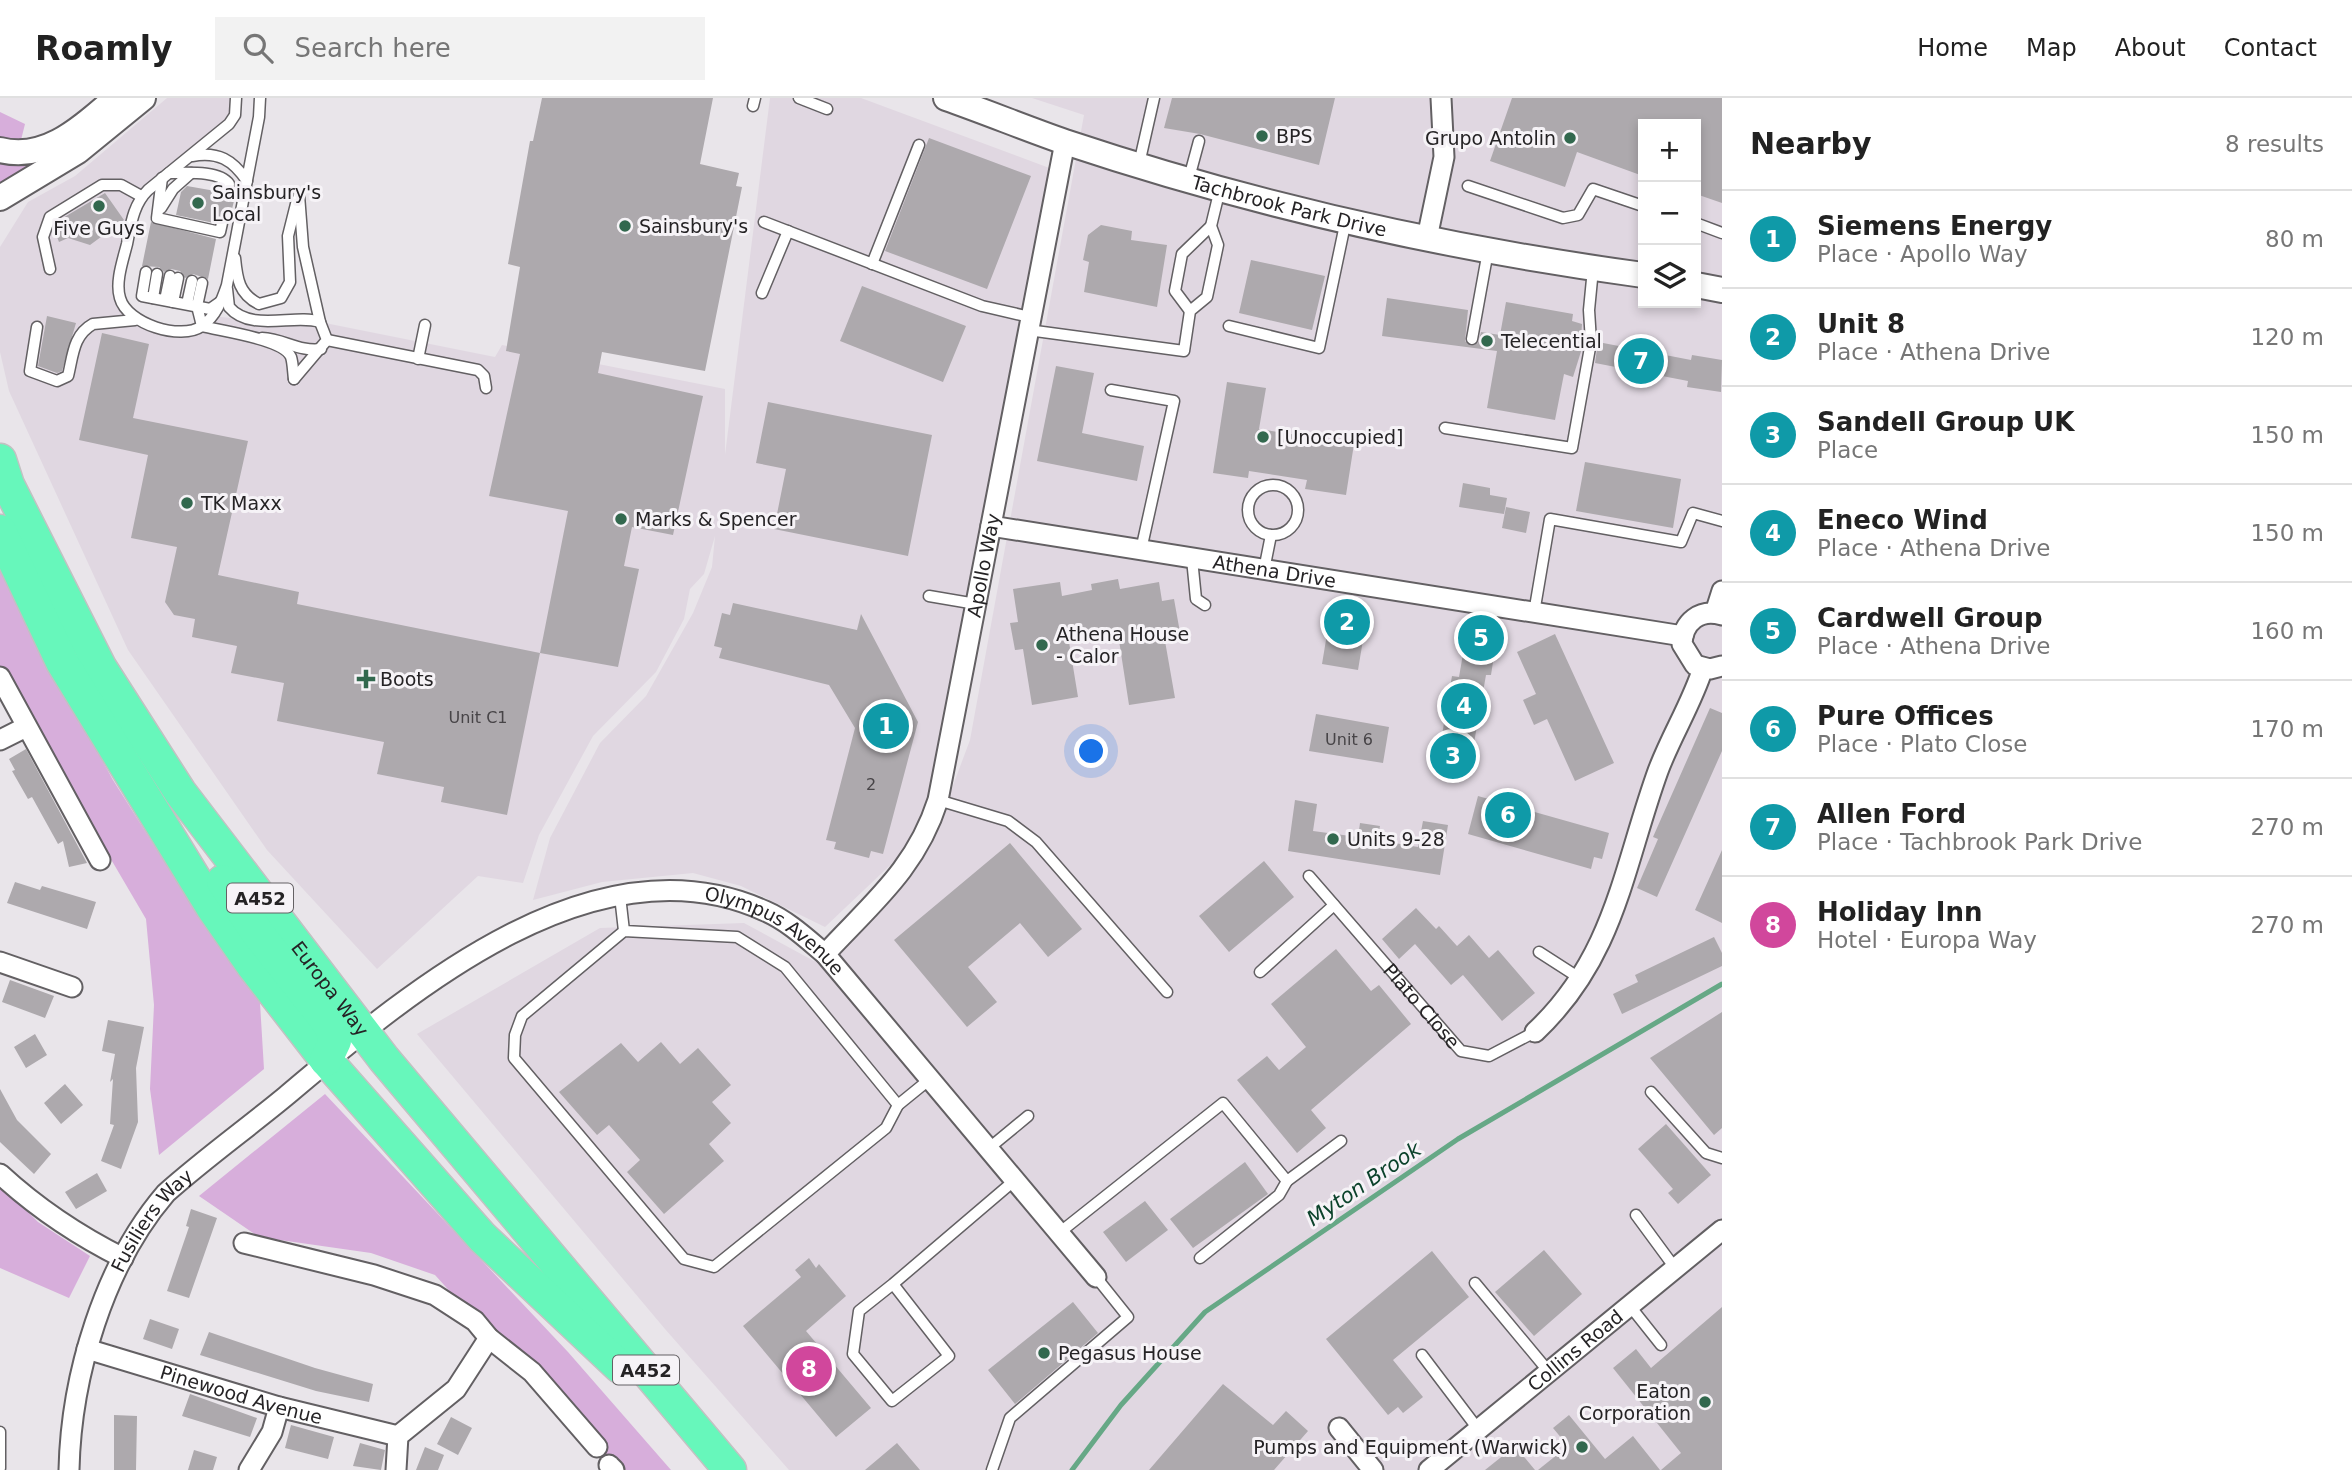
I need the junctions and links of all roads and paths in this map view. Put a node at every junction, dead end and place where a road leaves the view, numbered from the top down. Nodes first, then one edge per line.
1 (116, 98) edge
2 (143, 98) edge
3 (236, 98) edge
4 (260, 98) edge
5 (799, 98) edge
6 (946, 98) edge
7 (1154, 98) edge
8 (1441, 98) edge
9 (827, 109) dead end
10 (1199, 141) dead end
11 (1065, 142) junction
12 (919, 145) dead end
13 (0, 150) edge
14 (188, 157) junction
15 (1139, 164) junction
16 (191, 173) junction
17 (165, 176) junction
18 (1189, 178) junction
19 (247, 181) junction
20 (1468, 186) dead end
21 (228, 194) dead end
22 (1218, 196) junction
23 (141, 197) junction
24 (0, 198) edge
25 (1638, 204) edge
26 (162, 219) junction
27 (1346, 219) junction
28 (764, 222) dead end
29 (1211, 226) junction
30 (1701, 227) edge
31 (210, 229) dead end
32 (788, 231) junction
33 (1722, 233) edge
34 (1427, 238) junction
35 (233, 247) junction
36 (1489, 250) junction
37 (872, 264) junction
38 (1593, 268) junction
39 (50, 269) dead end
40 (152, 273) dead end
41 (1638, 274) edge
42 (174, 277) dead end
43 (197, 282) dead end
44 (227, 285) junction
45 (1701, 286) edge
46 (1722, 290) edge
47 (762, 293) dead end
48 (169, 301) junction
49 (220, 302) junction
50 (192, 305) junction
51 (1190, 312) junction
52 (135, 320) junction
53 (320, 322) junction
54 (1029, 324) junction
55 (425, 325) dead end
56 (202, 326) junction
57 (1229, 326) dead end
58 (37, 327) dead end
59 (255, 338) junction
60 (1472, 339) dead end
61 (324, 345) junction
62 (418, 359) junction
63 (486, 388) dead end
64 (1111, 390) dead end
65 (1445, 428) dead end
66 (0, 460) edge
67 (1722, 521) edge
68 (991, 526) junction
69 (0, 531) edge
70 (1270, 535) junction
71 (1141, 550) junction
72 (1192, 559) junction
73 (1264, 570) junction
74 (1722, 591) edge
75 (929, 596) dead end
76 (976, 604) junction
77 (1205, 605) dead end
78 (1534, 614) junction
79 (1718, 614) edge
80 (1683, 636) junction
81 (1712, 667) edge
82 (0, 677) edge
83 (26, 727) junction
84 (0, 740) edge
85 (180, 792) junction
86 (938, 800) junction
87 (100, 860) dead end
88 (1309, 876) dead end
89 (620, 897) junction
90 (1334, 905) junction
91 (624, 931) junction
92 (1539, 952) dead end
93 (825, 954) junction
94 (0, 962) edge
95 (1260, 972) dead end
96 (1581, 979) junction
97 (72, 987) dead end
98 (1167, 992) dead end
99 (1535, 1032) joint
100 (346, 1044) junction
101 (930, 1079) junction
102 (1651, 1091) dead end
103 (898, 1105) junction
104 (1028, 1116) dead end
105 (1341, 1142) dead end
106 (988, 1149) junction
107 (1722, 1158) edge
108 (0, 1174) edge
109 (1015, 1180) junction
110 (1287, 1181) junction
111 (1636, 1215) dead end
112 (1722, 1230) edge
113 (1059, 1233) junction
114 (244, 1243) dead end
115 (123, 1258) junction
116 (1200, 1258) dead end
117 (1675, 1268) junction
118 (1096, 1277) joint
119 (1475, 1283) dead end
120 (893, 1284) junction
121 (1630, 1306) junction
122 (575, 1323) junction
123 (489, 1338) junction
124 (1661, 1345) dead end
125 (87, 1349) junction
126 (1422, 1355) dead end
127 (1549, 1373) junction
128 (279, 1407) junction
129 (1339, 1428) dead end
130 (1478, 1430) junction
131 (0, 1432) edge
132 (398, 1436) junction
133 (597, 1447) dead end
134 (1365, 1467) edge
135 (0, 1468) edge
136 (69, 1470) edge
137 (249, 1470) edge
138 (396, 1470) edge
139 (722, 1470) edge
140 (730, 1470) edge
141 (992, 1470) edge
142 (1429, 1470) edge

1 - 13 street
2 - 24 street
3 - 14 lane
4 - 19 lane
5 - 9 lane
6 - 11 street, Tachbrook Park Drive
7 - 15 lane
8 - 34 street
10 - 18 lane
11 - 15 street, Tachbrook Park Drive
11 - 54 street, Apollo Way
12 - 37 lane
14 - 17 lane
14 - 19 lane
15 - 18 street, Tachbrook Park Drive
16 - 17 lane
16 - 21 lane
16 - 26 lane
17 - 23 lane
17 - 26 lane
18 - 22 street, Tachbrook Park Drive
19 - 35 lane
20 - 25 lane
22 - 27 street, Tachbrook Park Drive
22 - 29 lane
23 - 39 lane
23 - 52 lane
26 - 31 lane
27 - 34 street, Tachbrook Park Drive
27 - 57 lane
28 - 32 lane
29 - 51 lane
29 - 51 lane
30 - 33 lane
32 - 37 lane
32 - 47 lane
34 - 36 street, Tachbrook Park Drive
35 - 44 lane
35 - 53 lane
36 - 38 street, Tachbrook Park Drive
36 - 60 lane
37 - 54 lane
38 - 41 street, Tachbrook Park Drive
38 - 65 lane
40 - 48 lane
42 - 48 lane
43 - 50 lane
44 - 49 lane
44 - 53 lane
45 - 46 street
48 - 50 lane
49 - 50 lane
49 - 56 lane
50 - 56 lane
51 - 54 lane
52 - 56 lane
52 - 58 lane
53 - 61 lane
54 - 68 street, Apollo Way
55 - 62 lane
56 - 59 lane
59 - 61 lane
59 - 61 lane
61 - 62 lane
62 - 63 lane
64 - 71 lane
66 - 85 highway, Europa Way / A452
67 - 78 lane
68 - 71 street, Athena Drive
68 - 76 street, Apollo Way
69 - 100 highway, Europa Way / A452
70 - 70 lane
70 - 73 lane
71 - 72 street, Athena Drive
72 - 73 street, Athena Drive
72 - 77 lane
73 - 78 street, Athena Drive
74 - 79 street
75 - 76 lane
76 - 86 street, Apollo Way
78 - 80 street, Athena Drive
79 - 80 street
80 - 81 street
81 - 96 street, Plato Close
82 - 83 street
83 - 84 street
83 - 87 street
85 - 100 highway, Europa Way / A452
85 - 100 highway
86 - 93 street, Apollo Way
86 - 98 lane
88 - 90 lane, Plato Close
89 - 91 lane
89 - 93 street, Olympus Avenue
89 - 100 street, Olympus Avenue
90 - 95 lane
90 - 99 lane, Plato Close
91 - 103 lane
91 - 103 lane
92 - 96 lane
93 - 101 street, Olympus Avenue
94 - 97 street
96 - 99 street, Plato Close
100 - 115 street, Fusiliers Way
100 - 122 highway, Europa Way / A452
100 - 122 highway
100 - 140 highway, Europa Way / A452
101 - 103 lane
101 - 106 street, Olympus Avenue
102 - 107 lane
104 - 106 lane
105 - 110 lane
106 - 109 street, Olympus Avenue
108 - 115 street
109 - 113 street, Olympus Avenue
109 - 120 lane
110 - 113 lane
110 - 116 lane
111 - 117 lane
112 - 117 street, Collins Road
113 - 118 street, Olympus Avenue
114 - 123 street
115 - 125 street, Fusiliers Way
117 - 121 street, Collins Road
118 - 141 lane
119 - 127 lane
120 - 120 lane
121 - 124 lane
121 - 127 street, Collins Road
122 - 139 highway, Europa Way / A452
123 - 132 street
123 - 133 street
125 - 128 street, Pinewood Avenue
125 - 136 street, Fusiliers Way
126 - 130 lane
127 - 130 street, Collins Road
128 - 132 street, Pinewood Avenue
128 - 137 street
129 - 134 street
130 - 142 street, Collins Road
131 - 135 lane
132 - 138 street

